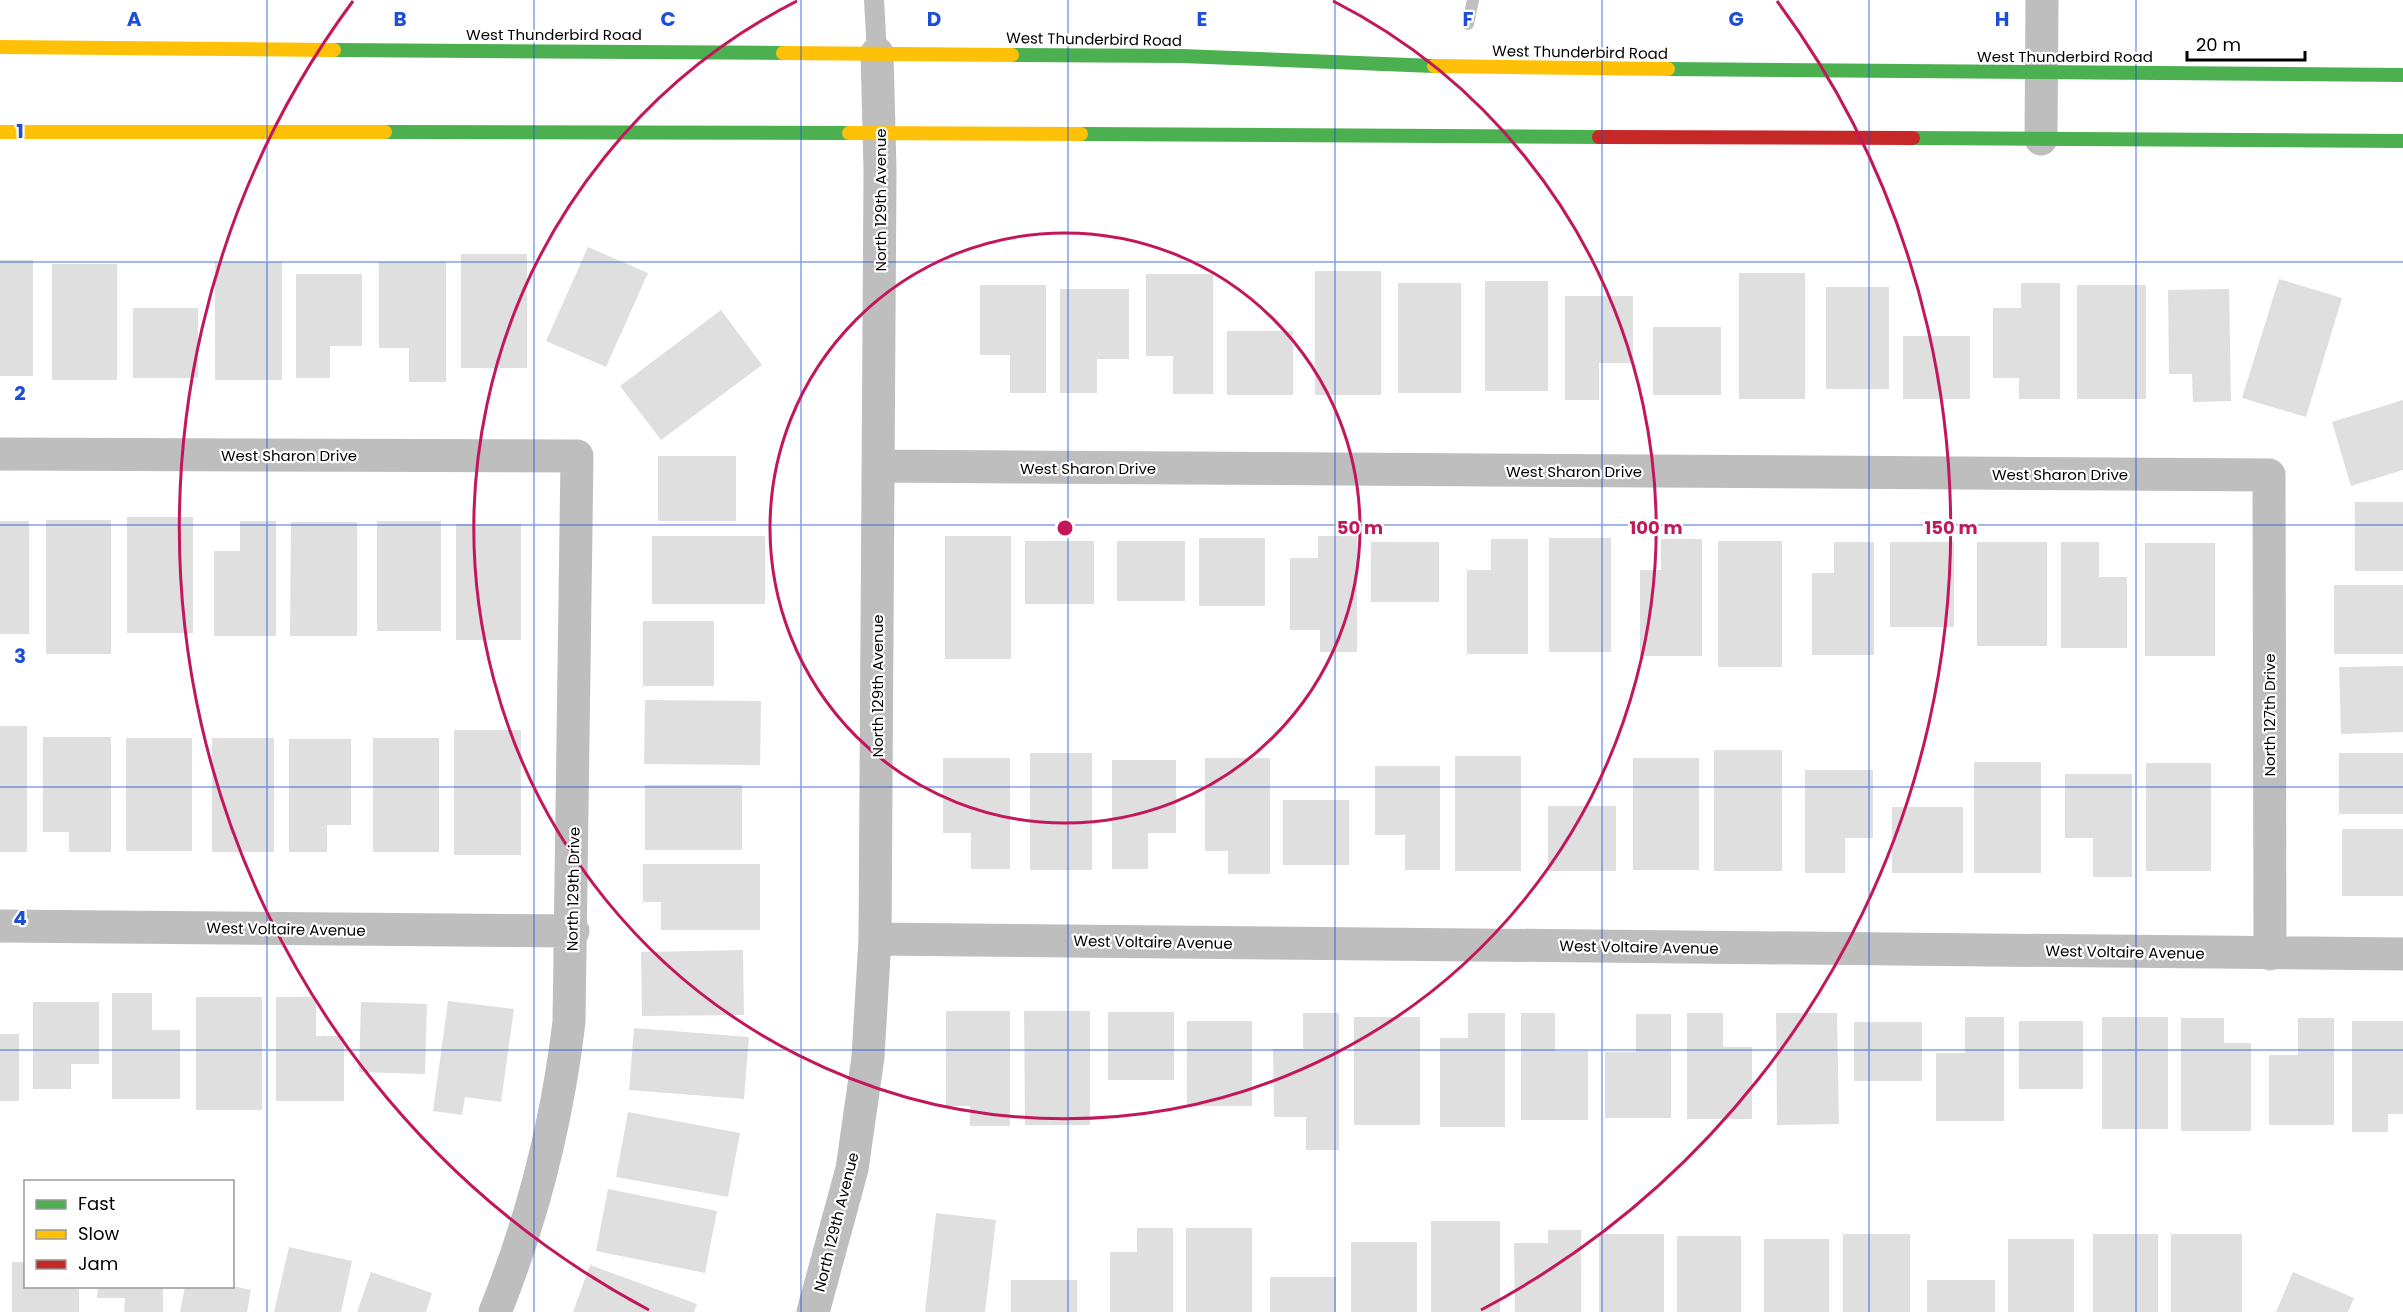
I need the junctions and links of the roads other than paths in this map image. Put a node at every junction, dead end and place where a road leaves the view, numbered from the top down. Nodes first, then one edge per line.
1 (874, 0) edge
2 (2042, 0) edge
3 (0, 47) edge
4 (877, 53) junction
5 (2041, 73) junction
6 (2403, 75) edge
7 (0, 132) edge
8 (880, 133) junction
9 (2041, 139) junction
10 (2403, 141) edge
11 (0, 454) edge
12 (577, 456) joint
13 (879, 466) junction
14 (2269, 475) joint
15 (0, 926) edge
16 (573, 932) junction
17 (875, 939) junction
18 (2270, 954) junction
19 (2403, 954) edge
20 (495, 1312) edge
21 (813, 1312) edge

1 - 4 lane
2 - 5 street
3 - 4 main road, West Thunderbird Road
4 - 5 main road, West Thunderbird Road
4 - 8 street, North 129th Avenue
5 - 6 main road, West Thunderbird Road
5 - 9 street
7 - 8 main road
8 - 9 main road
8 - 13 street, North 129th Avenue
9 - 10 main road
11 - 12 street, West Sharon Drive
12 - 16 street, North 129th Drive
13 - 14 street, West Sharon Drive
13 - 17 street, North 129th Avenue
14 - 18 street, North 127th Drive
15 - 16 street, West Voltaire Avenue
16 - 20 street, North 129th Drive
17 - 18 street, West Voltaire Avenue
17 - 21 street, North 129th Avenue
18 - 19 street, West Voltaire Avenue

